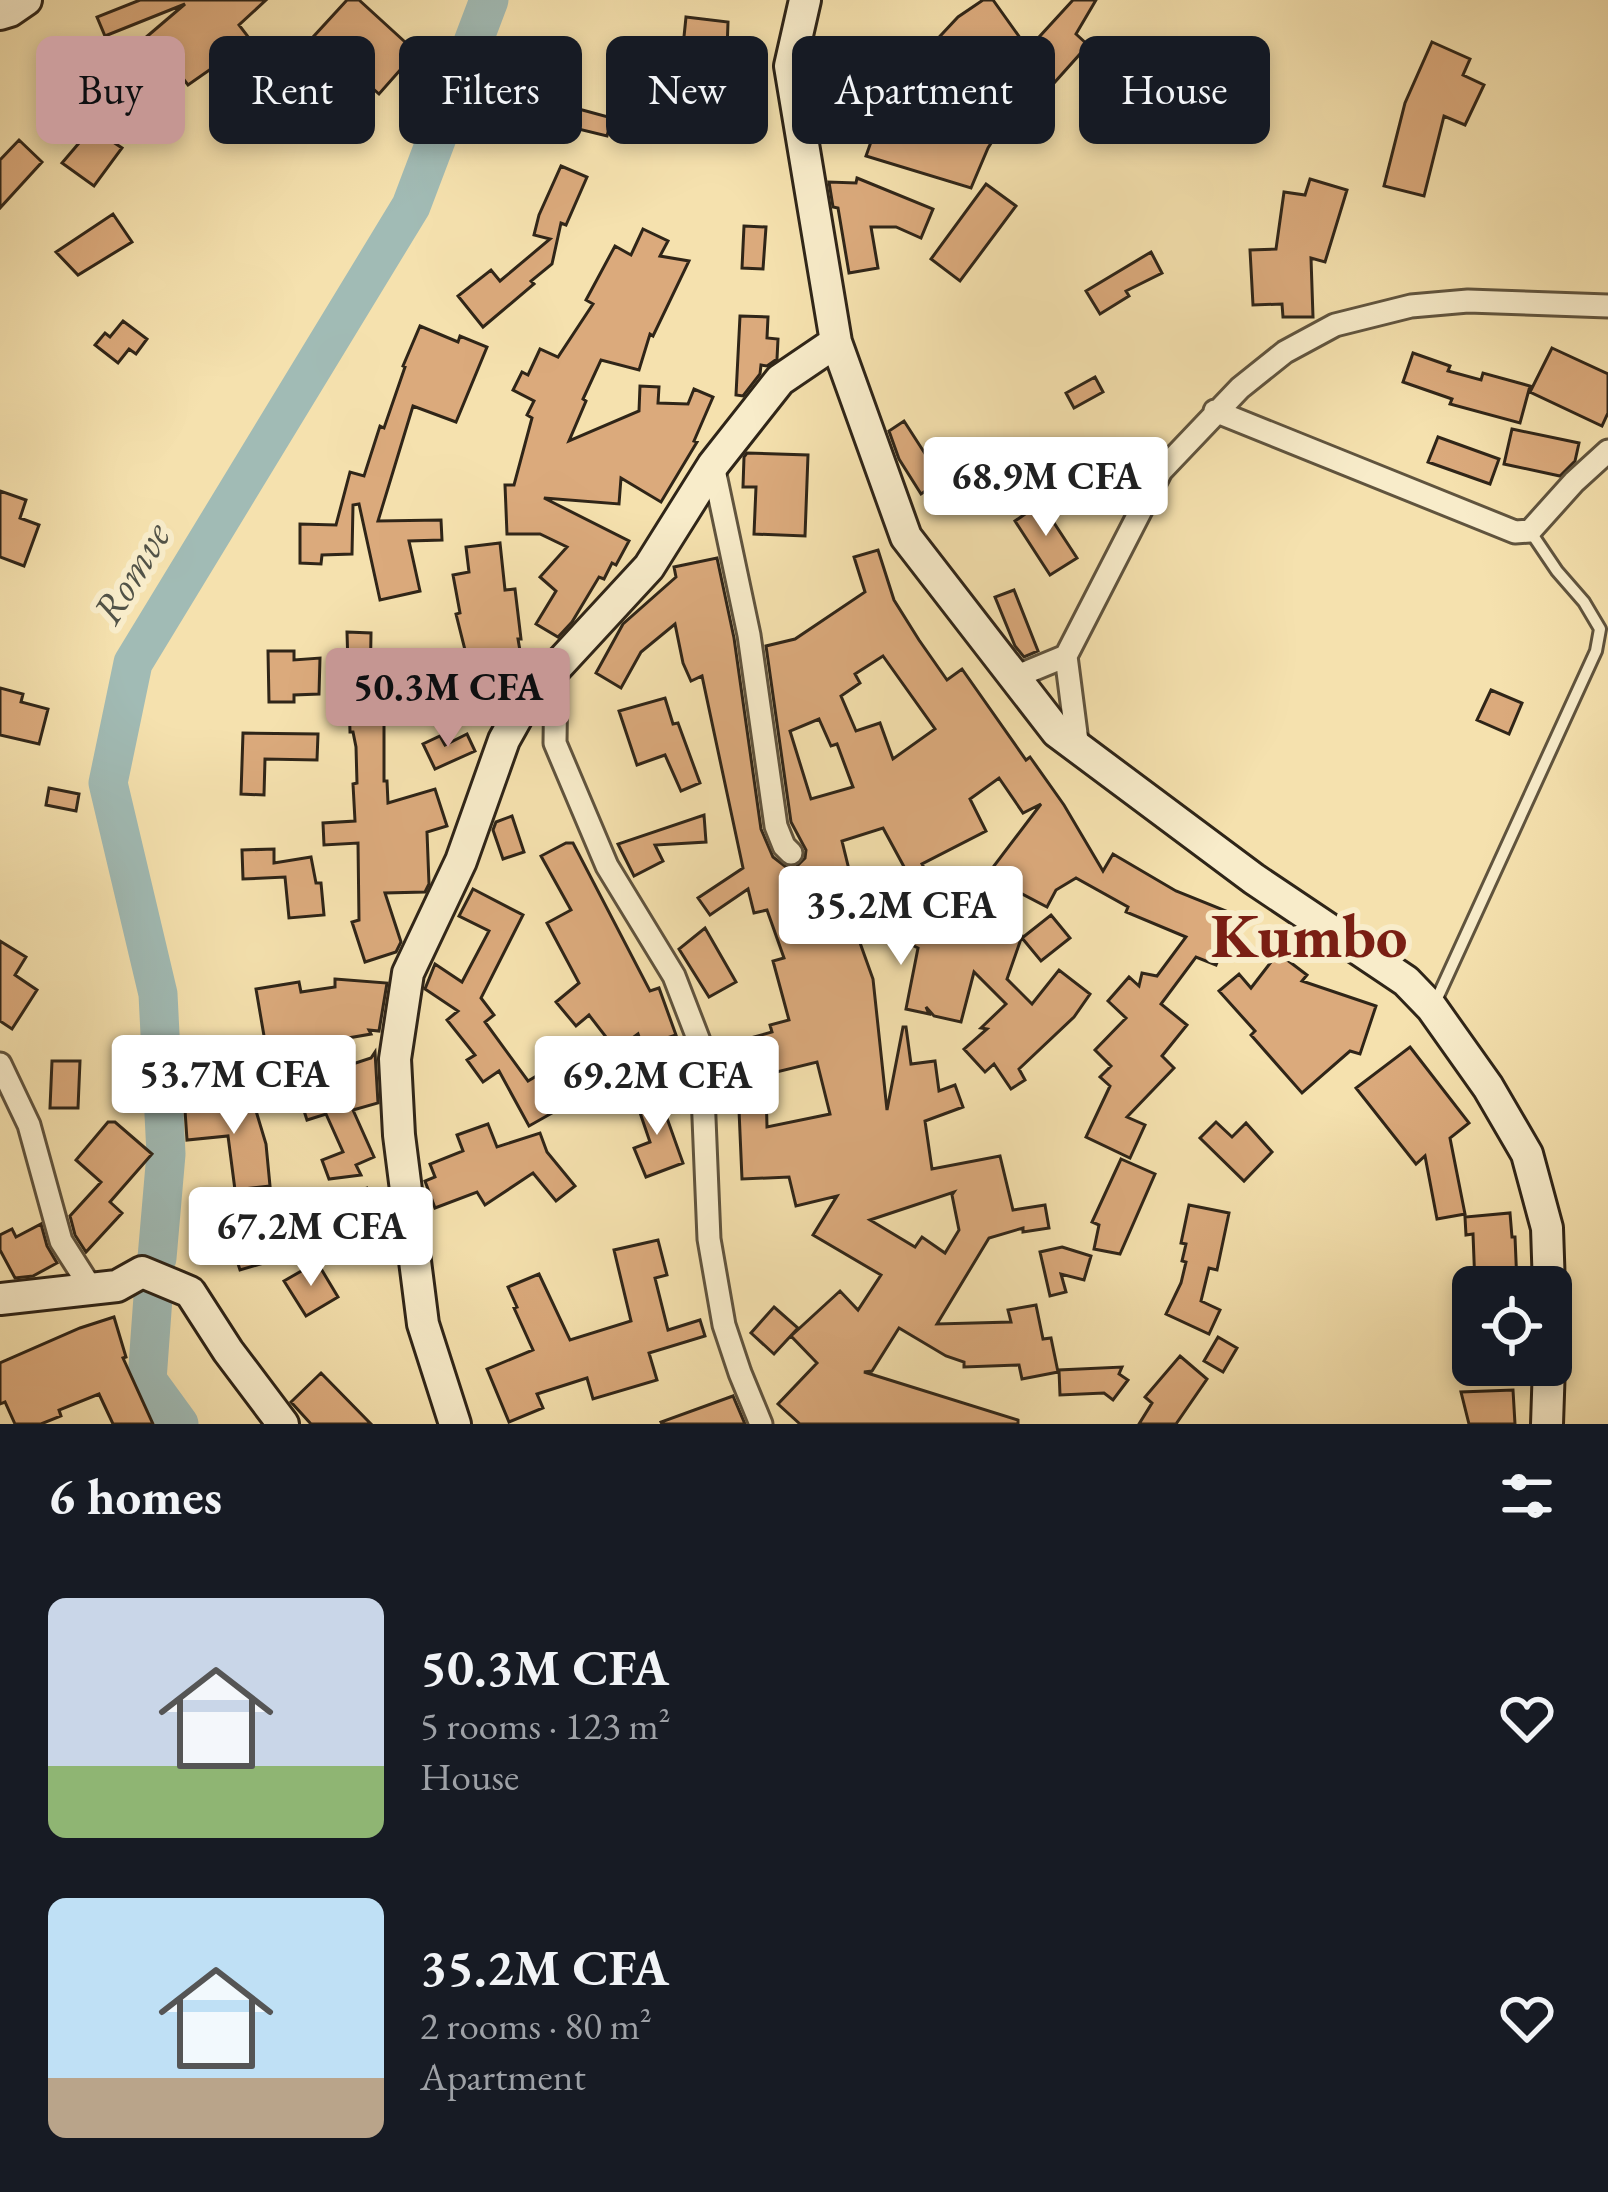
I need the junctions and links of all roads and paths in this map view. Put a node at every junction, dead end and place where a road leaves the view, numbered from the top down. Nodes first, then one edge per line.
1 (26, 0) edge
2 (805, 0) edge
3 (0, 14) edge
4 (1608, 306) edge
5 (836, 342) junction
6 (1215, 412) junction
7 (1608, 451) edge
8 (713, 465) junction
9 (1530, 531) junction
10 (1066, 656) junction
11 (556, 670) junction
12 (1015, 677) junction
13 (1078, 749) junction
14 (791, 853) dead end
15 (1432, 1008) junction
16 (0, 1064) edge
17 (1548, 1266) edge
18 (91, 1288) junction
19 (0, 1299) edge
20 (1549, 1386) edge
21 (283, 1424) edge
22 (455, 1424) edge
23 (761, 1424) edge
24 (1547, 1424) edge

1 - 3 main road
2 - 5 main road
4 - 6 street
5 - 8 main road
5 - 12 main road
6 - 9 street
6 - 10 street
7 - 9 street
8 - 11 main road
8 - 14 street
9 - 15 lane
10 - 12 street
10 - 13 street
11 - 22 main road
11 - 23 street
12 - 13 main road
13 - 15 main road
15 - 17 main road
16 - 18 street
18 - 19 main road
18 - 21 main road
20 - 24 main road

